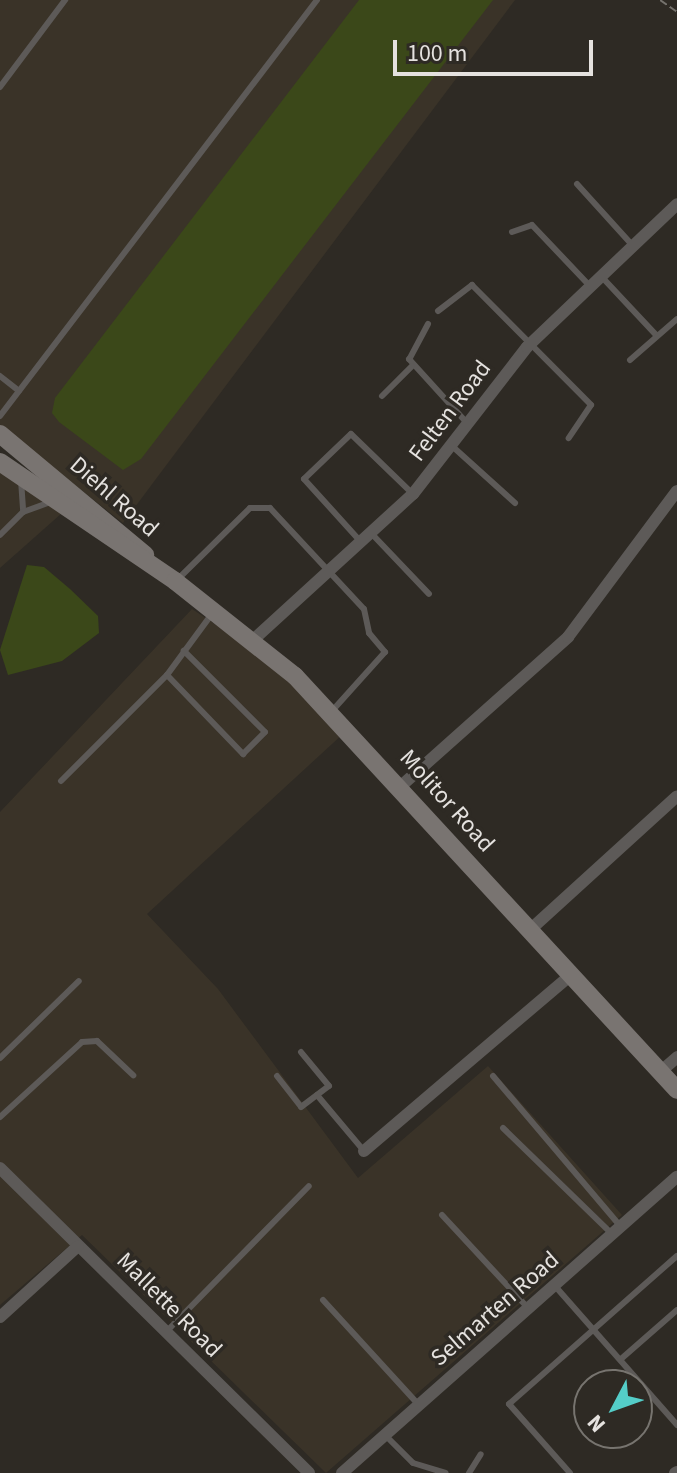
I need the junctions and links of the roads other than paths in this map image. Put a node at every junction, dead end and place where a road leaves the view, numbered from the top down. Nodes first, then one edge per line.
1 (65, 0) edge
2 (317, 0) edge
3 (0, 87) edge
4 (577, 184) dead end
5 (677, 204) edge
6 (512, 232) dead end
7 (633, 246) junction
8 (600, 275) junction
9 (589, 285) junction
10 (438, 311) dead end
11 (677, 319) edge
12 (428, 324) dead end
13 (657, 336) junction
14 (527, 347) junction
15 (630, 360) dead end
16 (412, 366) junction
17 (0, 376) edge
18 (19, 391) junction
19 (382, 396) dead end
20 (0, 416) edge
21 (468, 424) junction
22 (0, 434) edge
23 (569, 438) dead end
24 (452, 446) junction
25 (0, 462) edge
26 (21, 477) junction
27 (677, 491) edge
28 (413, 494) junction
29 (54, 501) junction
30 (515, 503) dead end
31 (23, 512) junction
32 (371, 533) junction
33 (0, 535) edge
34 (361, 542) junction
35 (158, 569) junction
36 (329, 572) junction
37 (175, 581) junction
38 (429, 594) dead end
39 (214, 610) junction
40 (253, 640) junction
41 (184, 651) junction
42 (167, 675) junction
43 (331, 711) junction
44 (61, 781) dead end
45 (401, 786) junction
46 (677, 796) edge
47 (531, 929) junction
48 (572, 974) junction
49 (79, 981) dead end
50 (301, 1052) dead end
51 (677, 1057) edge
52 (0, 1058) edge
53 (660, 1072) junction
54 (133, 1075) dead end
55 (277, 1076) dead end
56 (493, 1076) dead end
57 (677, 1090) edge
58 (317, 1095) junction
59 (0, 1117) edge
60 (503, 1128) dead end
61 (364, 1151) joint
62 (0, 1168) edge
63 (677, 1177) edge
64 (309, 1186) dead end
65 (442, 1215) dead end
66 (617, 1231) junction
67 (78, 1246) junction
68 (677, 1256) edge
69 (555, 1286) junction
70 (323, 1300) dead end
71 (529, 1309) junction
72 (677, 1310) edge
73 (0, 1317) edge
74 (594, 1329) junction
75 (166, 1332) junction
76 (621, 1359) junction
77 (419, 1405) junction
78 (677, 1425) edge
79 (385, 1435) junction
80 (481, 1454) dead end
81 (309, 1473) edge
82 (342, 1473) edge
83 (446, 1473) edge
84 (469, 1473) edge
85 (570, 1473) edge

1 - 3 lane
2 - 18 lane
4 - 7 lane
5 - 7 street, Felten Road
6 - 9 lane
7 - 8 street, Felten Road
8 - 9 street, Felten Road
8 - 13 lane
9 - 14 street, Felten Road
10 - 14 lane
11 - 13 lane
12 - 16 lane
13 - 15 lane
14 - 21 street, Felten Road
14 - 23 lane
16 - 19 lane
16 - 21 lane
17 - 18 lane
18 - 20 lane
21 - 24 street, Felten Road
22 - 35 street, Diehl Road
24 - 28 street, Felten Road
24 - 30 lane
25 - 26 street, Diehl Road
26 - 29 street, Diehl Road
26 - 31 lane
27 - 45 street
28 - 32 street, Felten Road
28 - 34 lane
29 - 31 lane
29 - 35 street, Diehl Road
31 - 33 lane
32 - 34 street, Felten Road
32 - 38 lane
34 - 36 street, Felten Road
35 - 37 street, Molitor Road
36 - 37 lane
36 - 40 street, Felten Road
36 - 43 lane
37 - 39 street, Molitor Road
39 - 40 street, Molitor Road
39 - 41 lane
40 - 43 street, Molitor Road
41 - 42 lane
41 - 42 lane
42 - 44 lane
43 - 45 street, Molitor Road
45 - 47 street, Molitor Road
46 - 47 street
47 - 48 street, Molitor Road
48 - 53 street, Molitor Road
48 - 61 street
49 - 52 lane
50 - 58 lane
51 - 53 street
53 - 57 street, Molitor Road
54 - 59 lane
55 - 58 lane
56 - 66 lane
58 - 61 lane
60 - 66 lane
62 - 67 street, Mallette Road
63 - 66 street, Selmarten Road
64 - 75 lane
65 - 71 lane
66 - 69 street, Selmarten Road
67 - 73 street
67 - 75 street, Mallette Road
68 - 74 lane
69 - 71 street, Selmarten Road
69 - 74 lane
70 - 77 lane
71 - 77 street, Selmarten Road
72 - 76 lane
74 - 76 lane
74 - 85 lane
75 - 81 street, Mallette Road
76 - 78 lane
77 - 79 street, Selmarten Road
79 - 82 street, Selmarten Road
79 - 83 lane
80 - 84 lane

